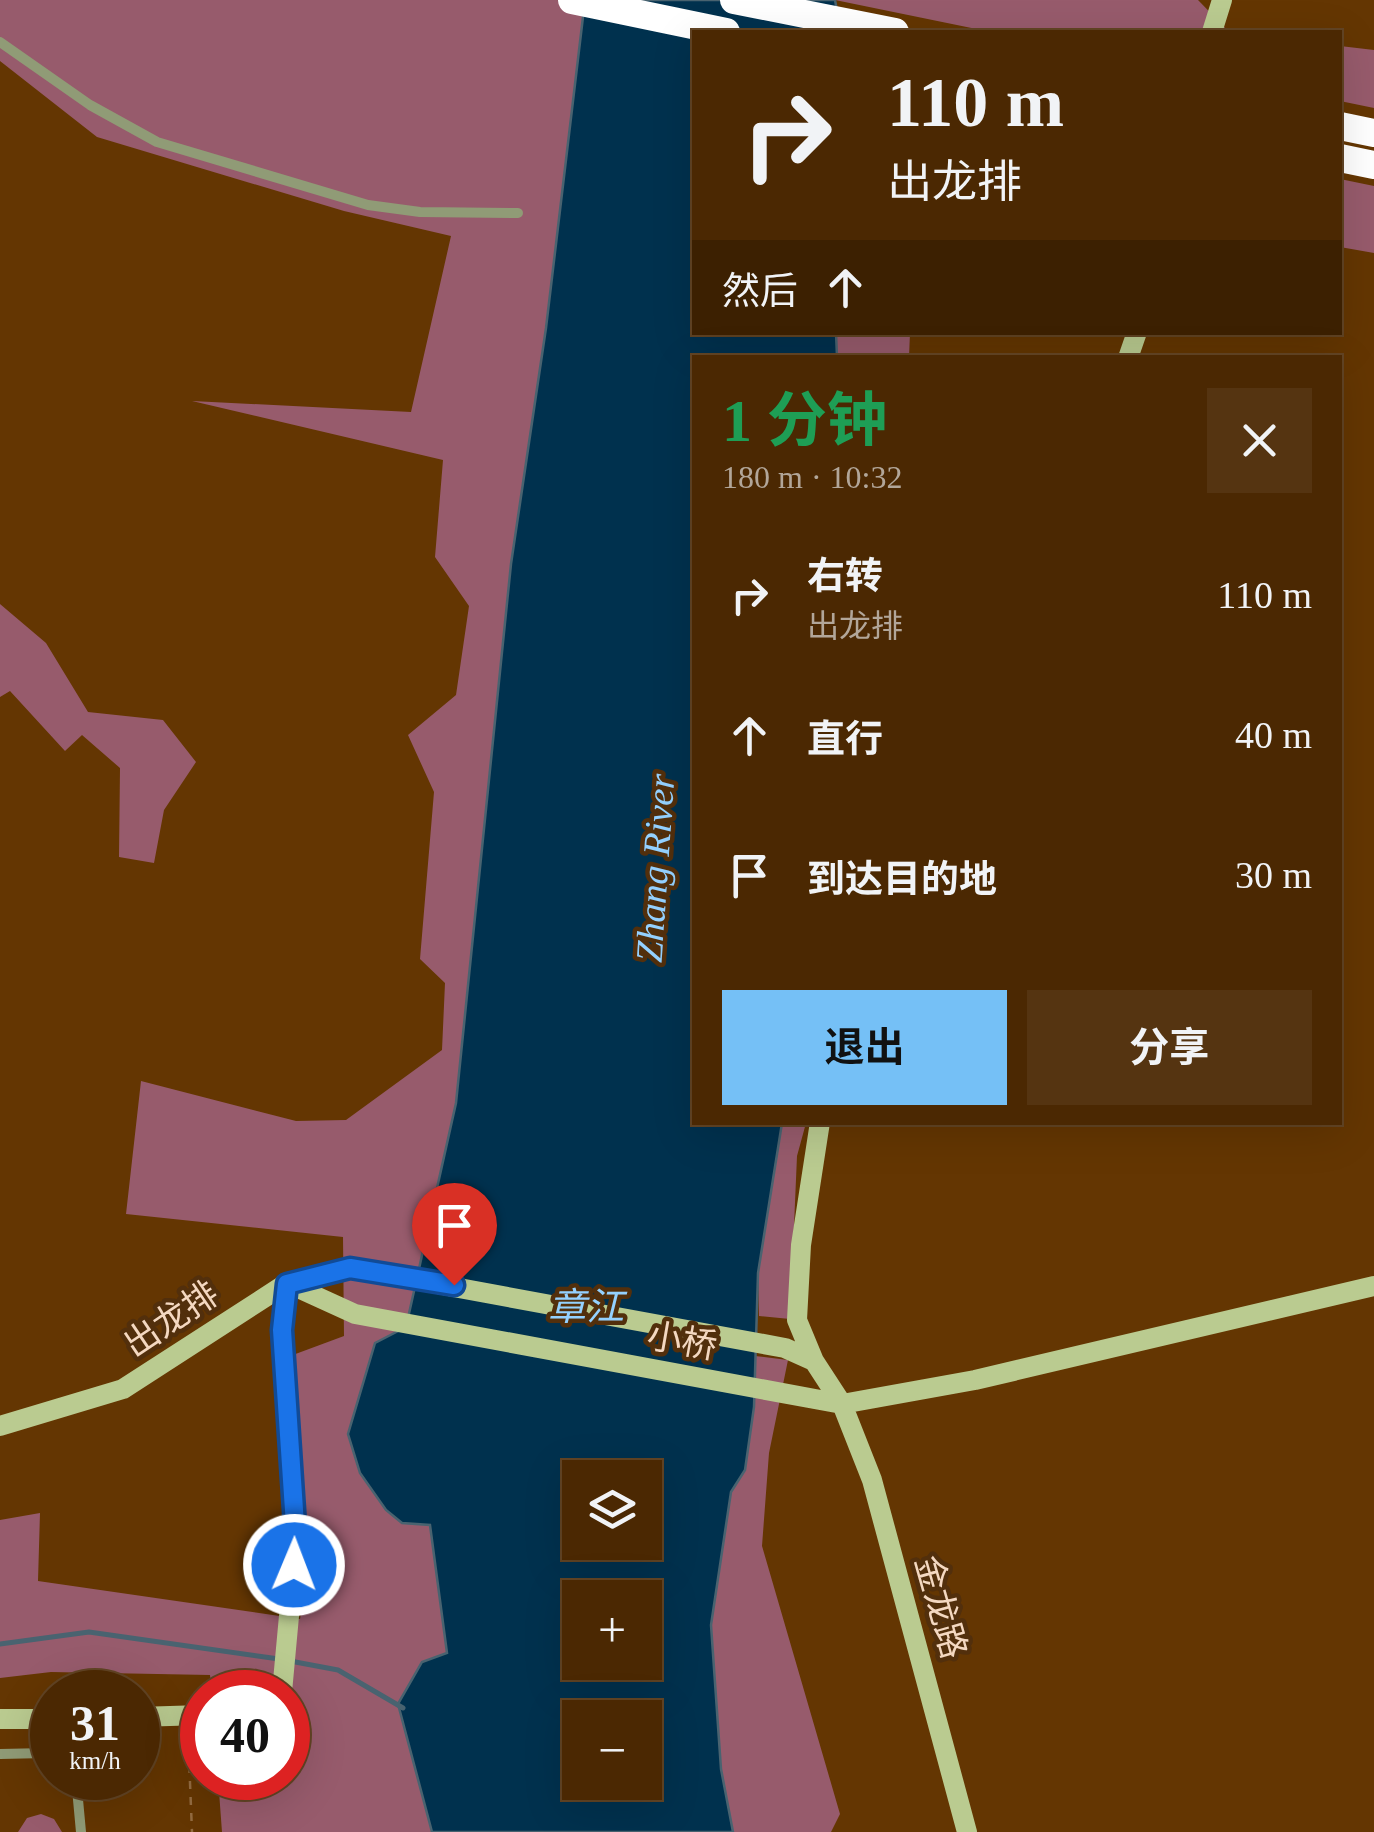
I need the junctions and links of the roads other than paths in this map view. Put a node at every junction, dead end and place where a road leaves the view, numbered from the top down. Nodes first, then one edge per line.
1 (572, 0) edge
2 (734, 0) edge
3 (1222, 0) edge
4 (716, 30) edge
5 (885, 30) edge
6 (1213, 30) edge
7 (0, 42) edge
8 (1342, 126) edge
9 (1374, 133) edge
10 (1342, 158) edge
11 (1374, 165) edge
12 (518, 213) dead end
13 (820, 1125) edge
14 (287, 1284) junction
15 (1374, 1286) edge
16 (814, 1361) junction
17 (842, 1404) junction
18 (0, 1426) edge
19 (285, 1670) edge
20 (30, 1719) edge
21 (0, 1720) edge
22 (30, 1753) edge
23 (0, 1754) edge
24 (78, 1800) edge
25 (81, 1832) edge
26 (967, 1832) edge

1 - 4 highway
2 - 5 highway
3 - 6 street
7 - 12 street
8 - 9 highway
10 - 11 highway
13 - 16 street, 金龙路
14 - 16 street, 出龙排
14 - 17 street, 小桥
14 - 18 street, 出龙排
14 - 19 street
15 - 17 street
16 - 17 street, 金龙路
17 - 26 street, 金龙路
20 - 21 street
22 - 23 street
24 - 25 street

